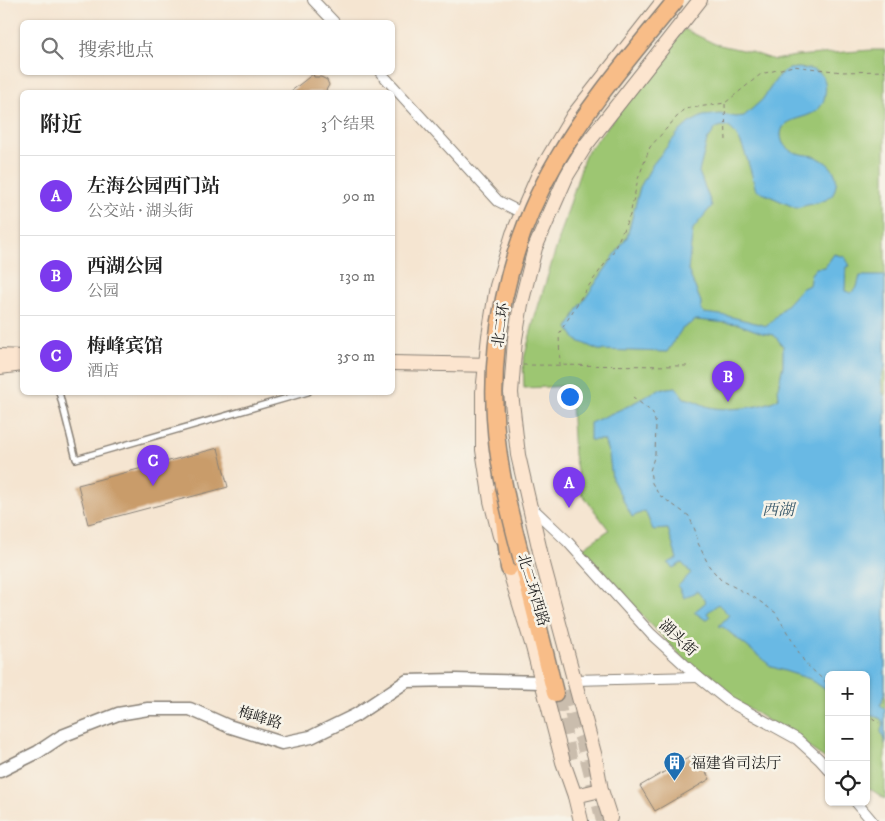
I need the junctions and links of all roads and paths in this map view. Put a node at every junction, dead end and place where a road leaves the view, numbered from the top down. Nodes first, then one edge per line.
1 (313, 0) edge
2 (676, 0) edge
3 (688, 0) edge
4 (700, 0) edge
5 (661, 3) edge
6 (332, 20) edge
7 (885, 70) edge
8 (383, 75) edge
9 (725, 103) junction
10 (726, 141) dead end
11 (522, 213) junction
12 (0, 356) edge
13 (20, 357) edge
14 (395, 363) edge
15 (410, 363) junction
16 (20, 364) edge
17 (485, 364) junction
18 (512, 366) junction
19 (560, 366) junction
20 (690, 366) dead end
21 (0, 367) edge
22 (395, 367) edge
23 (60, 395) edge
24 (298, 395) edge
25 (634, 397) dead end
26 (498, 449) junction
27 (528, 503) junction
28 (521, 565) junction
29 (698, 678) junction
30 (825, 681) edge
31 (542, 682) junction
32 (565, 687) junction
33 (870, 716) edge
34 (879, 723) dead end
35 (825, 766) edge
36 (0, 770) edge
37 (601, 790) junction
38 (575, 796) junction
39 (859, 806) edge
40 (610, 818) dead end
41 (581, 821) edge
42 (872, 821) edge

1 - 6 street
2 - 26 highway, 北二环, bridge
3 - 28 highway, 北二环
4 - 18 main road, 北二环西路
5 - 11 main road, 北二环西路
7 - 9 path
8 - 11 street
9 - 10 path
9 - 19 path
11 - 17 main road, 北二环西路
12 - 13 main road
14 - 15 main road
15 - 17 main road
15 - 22 lane
16 - 21 main road
17 - 18 main road
17 - 28 main road, 北二环西路
18 - 19 path
18 - 27 main road, 北二环西路
19 - 20 path
23 - 24 lane
25 - 30 path
26 - 28 highway, 北二环, bridge
26 - 28 highway, bridge
27 - 29 street, 湖头街
27 - 32 main road, 北二环西路
28 - 31 main road, 北二环西路
28 - 32 highway, 北二环
29 - 32 street
29 - 35 street, 湖头街
31 - 36 street, 梅峰路
31 - 38 main road, 北二环西路
32 - 37 main road, 北二环西路
33 - 34 path
37 - 38 main road
37 - 40 main road, 北二环西路
38 - 41 main road, 北二环西路
39 - 42 street

